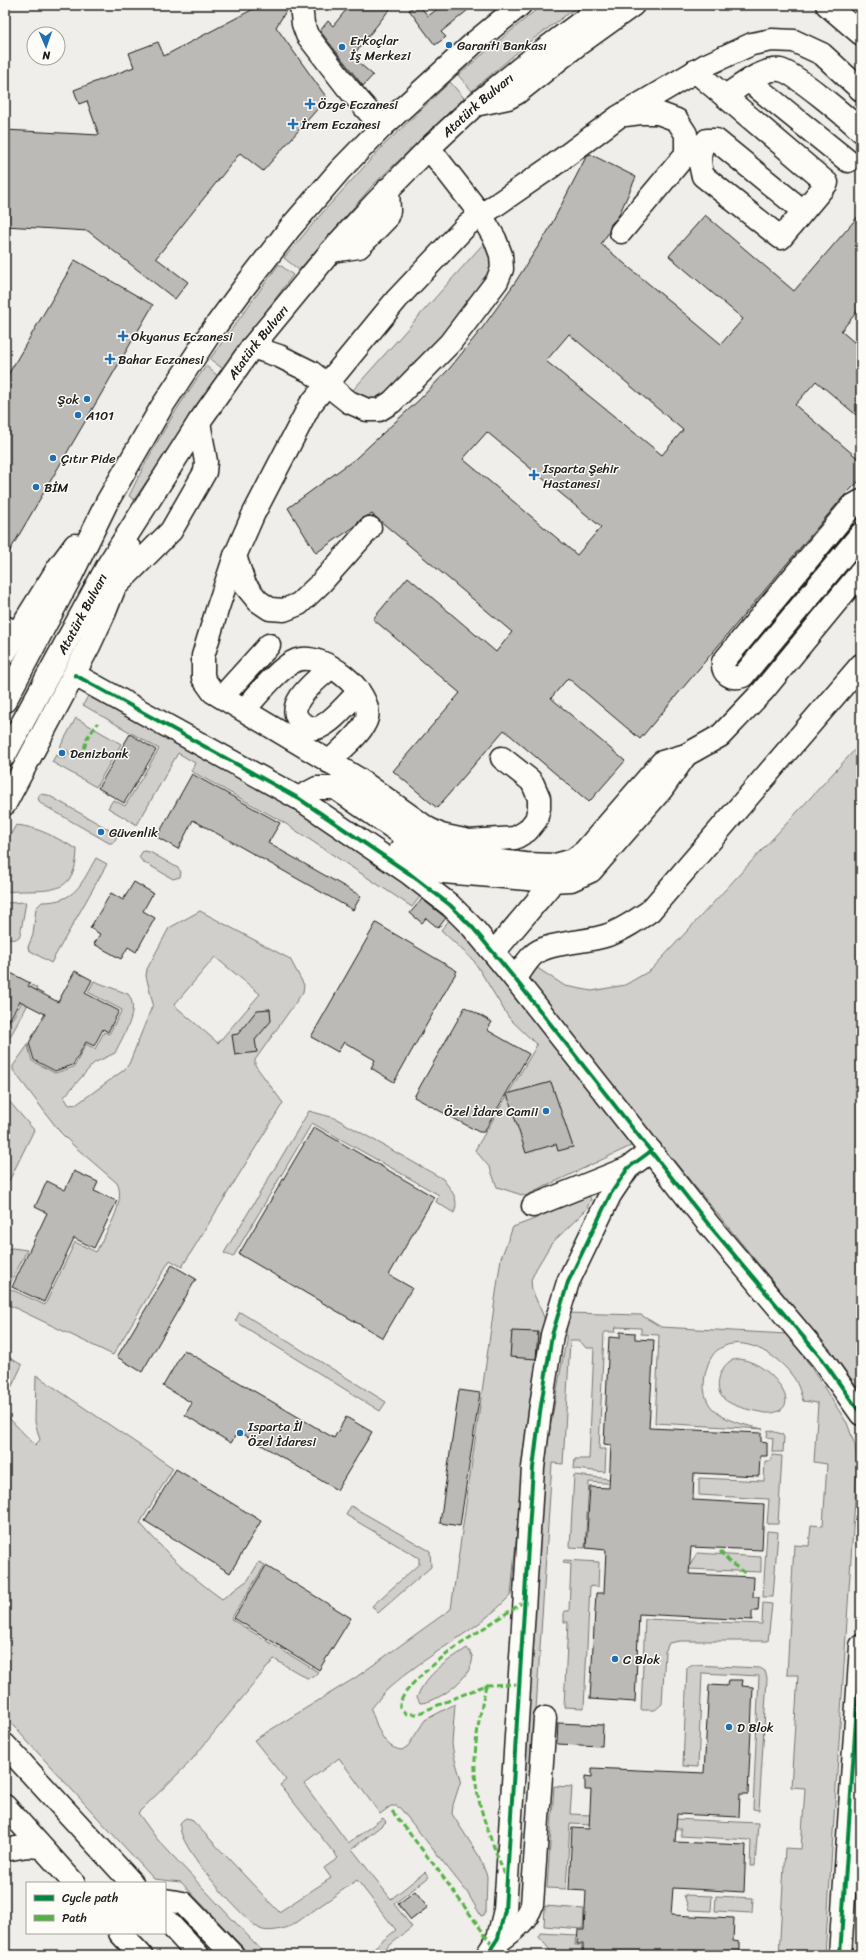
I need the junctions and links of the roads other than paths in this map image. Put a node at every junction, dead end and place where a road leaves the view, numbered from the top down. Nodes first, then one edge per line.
1 (301, 5) edge
2 (520, 5) edge
3 (604, 5) edge
4 (633, 5) edge
5 (827, 5) edge
6 (861, 34) edge
7 (695, 71) junction
8 (749, 81) junction
9 (861, 90) edge
10 (725, 96) junction
11 (475, 105) junction
12 (618, 117) junction
13 (382, 127) junction
14 (861, 131) edge
15 (429, 148) junction
16 (854, 154) edge
17 (827, 182) junction
18 (803, 211) junction
19 (481, 215) junction
20 (622, 232) dead end
21 (252, 347) junction
22 (327, 385) junction
23 (199, 422) junction
24 (861, 501) edge
25 (107, 502) junction
26 (149, 502) junction
27 (370, 528) dead end
28 (861, 534) edge
29 (236, 556) junction
30 (861, 572) edge
31 (115, 587) junction
32 (10, 630) edge
33 (269, 645) dead end
34 (5, 653) edge
35 (861, 665) edge
36 (331, 668) junction
37 (75, 675) junction
38 (359, 692) junction
39 (222, 697) junction
40 (5, 701) edge
41 (244, 710) junction
42 (5, 755) edge
43 (502, 758) dead end
44 (329, 762) junction
45 (302, 796) junction
46 (5, 804) edge
47 (549, 887) dead end
48 (494, 952) junction
49 (516, 978) junction
50 (651, 1151) junction
51 (628, 1168) junction
52 (533, 1206) dead end
53 (861, 1414) edge
54 (861, 1646) edge
55 (545, 1718) dead end
56 (5, 1745) edge
57 (5, 1806) edge
58 (40, 1847) junction
59 (5, 1850) edge
60 (73, 1882) edge
61 (131, 1882) edge
62 (166, 1900) edge
63 (166, 1920) edge
64 (121, 1934) edge
65 (490, 1951) edge
66 (141, 1955) edge
67 (198, 1955) edge
68 (233, 1955) edge
69 (840, 1955) edge

1 - 13 main road
2 - 13 main road, Atatürk Bulvarı
3 - 11 main road, Atatürk Bulvarı
4 - 11 main road
5 - 6 main road
7 - 9 main road
7 - 10 main road
7 - 12 main road
8 - 10 main road
8 - 14 main road
8 - 16 main road
10 - 17 main road
11 - 15 main road, Atatürk Bulvarı
12 - 19 main road
12 - 20 main road
13 - 25 main road, Atatürk Bulvarı
15 - 19 main road
15 - 21 main road, Atatürk Bulvarı
16 - 17 main road
17 - 18 main road
18 - 18 main road
19 - 22 main road
19 - 22 main road
21 - 22 main road
21 - 23 main road, Atatürk Bulvarı
22 - 29 main road
23 - 26 main road, Atatürk Bulvarı
23 - 31 main road
24 - 28 main road
25 - 32 main road
25 - 40 main road, Atatürk Bulvarı
26 - 31 main road
26 - 42 main road, Atatürk Bulvarı
27 - 29 main road
29 - 39 main road
30 - 45 main road
31 - 37 main road
32 - 34 main road
33 - 39 main road
35 - 49 main road
36 - 38 main road
36 - 38 main road
36 - 41 main road
37 - 45 main road
37 - 46 main road
38 - 44 main road
39 - 41 main road
41 - 44 main road
43 - 44 main road
45 - 48 main road
47 - 48 main road
48 - 49 main road
49 - 50 main road
50 - 51 main road
50 - 53 main road
51 - 52 main road
51 - 65 main road
54 - 69 main road
55 - 65 main road
56 - 61 main road
57 - 58 main road
58 - 59 main road
58 - 60 main road
62 - 68 main road
63 - 67 main road
64 - 66 main road

